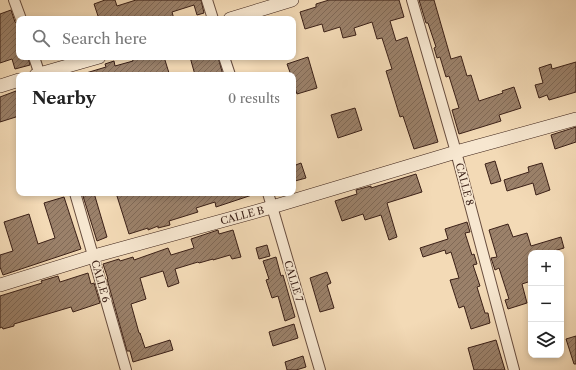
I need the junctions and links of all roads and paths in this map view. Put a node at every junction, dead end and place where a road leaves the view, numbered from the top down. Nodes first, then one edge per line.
1 (14, 0) edge
2 (207, 0) edge
3 (292, 0) edge
4 (412, 0) edge
5 (20, 16) edge
6 (211, 16) edge
7 (240, 16) edge
8 (35, 60) edge
9 (89, 60) edge
10 (225, 60) edge
11 (37, 72) edge
12 (48, 72) edge
13 (229, 72) edge
14 (16, 81) edge
15 (0, 86) edge
16 (576, 119) edge
17 (456, 152) junction
18 (76, 196) edge
19 (269, 196) edge
20 (272, 207) junction
21 (94, 256) junction
22 (0, 285) edge
23 (126, 370) edge
24 (320, 370) edge
25 (514, 370) edge

1 - 5 street
2 - 6 street
3 - 7 street
4 - 17 street, CALLE 8
8 - 11 street
9 - 12 street
10 - 13 street
14 - 15 street
16 - 17 street, CALLE B
17 - 20 street, CALLE B
17 - 25 street, CALLE 8
18 - 21 street, CALLE 6
19 - 20 street, CALLE 7
20 - 21 street, CALLE B
20 - 24 street, CALLE 7
21 - 22 street, CALLE B
21 - 23 street, CALLE 6

